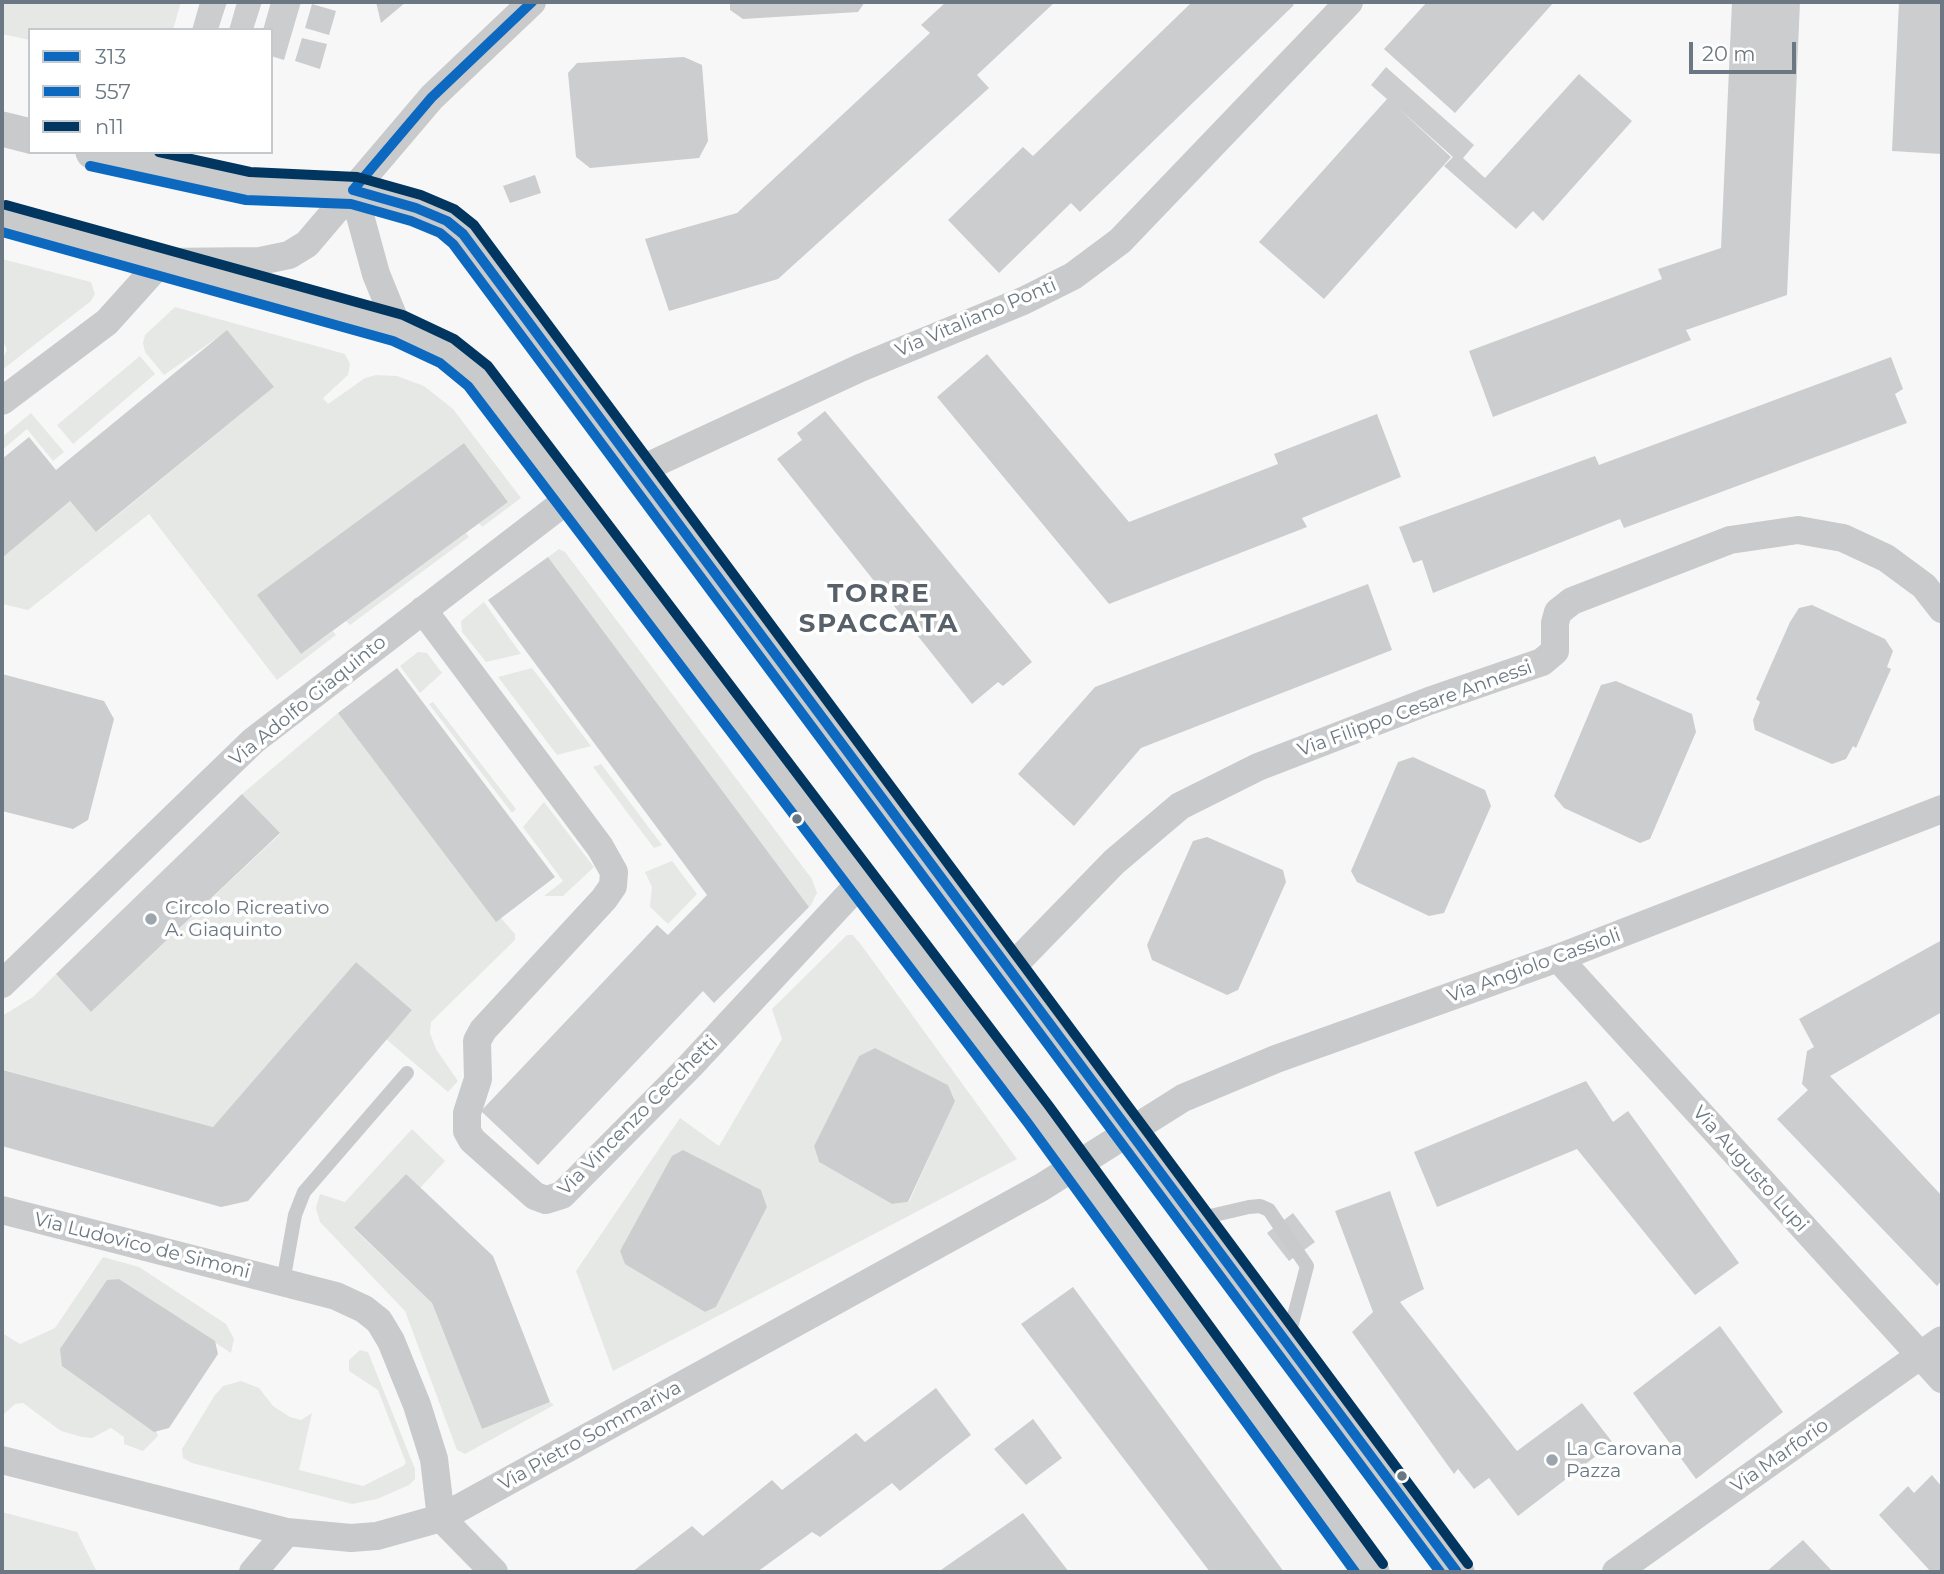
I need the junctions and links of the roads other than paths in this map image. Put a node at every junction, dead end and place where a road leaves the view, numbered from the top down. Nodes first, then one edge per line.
1 (532, 2) edge
2 (1349, 2) edge
3 (2, 129) edge
4 (28, 136) edge
5 (102, 154) edge
6 (353, 190) junction
7 (2, 218) edge
8 (161, 262) junction
9 (398, 328) junction
10 (2, 401) edge
11 (640, 470) junction
12 (571, 497) junction
13 (1942, 609) edge
14 (423, 610) junction
15 (1942, 809) edge
16 (862, 882) junction
17 (1558, 958) junction
18 (1009, 970) junction
19 (2, 984) edge
20 (408, 1073) dead end
21 (1130, 1130) junction
22 (1075, 1167) junction
23 (2, 1210) edge
24 (1197, 1219) junction
25 (283, 1282) junction
26 (1287, 1343) junction
27 (1932, 1348) edge
28 (1942, 1380) edge
29 (2, 1460) edge
30 (441, 1518) junction
31 (287, 1532) junction
32 (253, 1572) edge
33 (494, 1572) edge
34 (1372, 1572) edge
35 (1457, 1572) edge
36 (1616, 1572) edge

1 - 6 street
2 - 11 street, Via Vitaliano Ponti
3 - 4 street
5 - 6 street
6 - 8 street
6 - 9 street
6 - 11 street
7 - 8 street
8 - 9 street
8 - 10 street
9 - 12 street
11 - 18 street
12 - 14 street, Via Adolfo Giaquinto
12 - 16 street
13 - 18 street, Via Filippo Cesare Annessi
14 - 16 street, Via Vincenzo Cecchetti
14 - 19 street, Via Adolfo Giaquinto
15 - 17 street, Via Angiolo Cassioli
16 - 22 street
17 - 21 street, Via Angiolo Cassioli
17 - 27 street, Via Augusto Lupi
18 - 21 street
20 - 25 lane
21 - 22 street, Via Pietro Sommariva
21 - 24 street
22 - 30 street, Via Pietro Sommariva
22 - 34 street
23 - 25 street, Via Ludovico de Simoni
24 - 26 street
24 - 26 lane
25 - 30 street, Via Ludovico de Simoni
26 - 35 street
27 - 28 street, Via Augusto Lupi
27 - 36 street, Via Marforio
29 - 31 street, Via Pietro Sommariva
30 - 31 street, Via Pietro Sommariva
30 - 33 street
31 - 32 street

